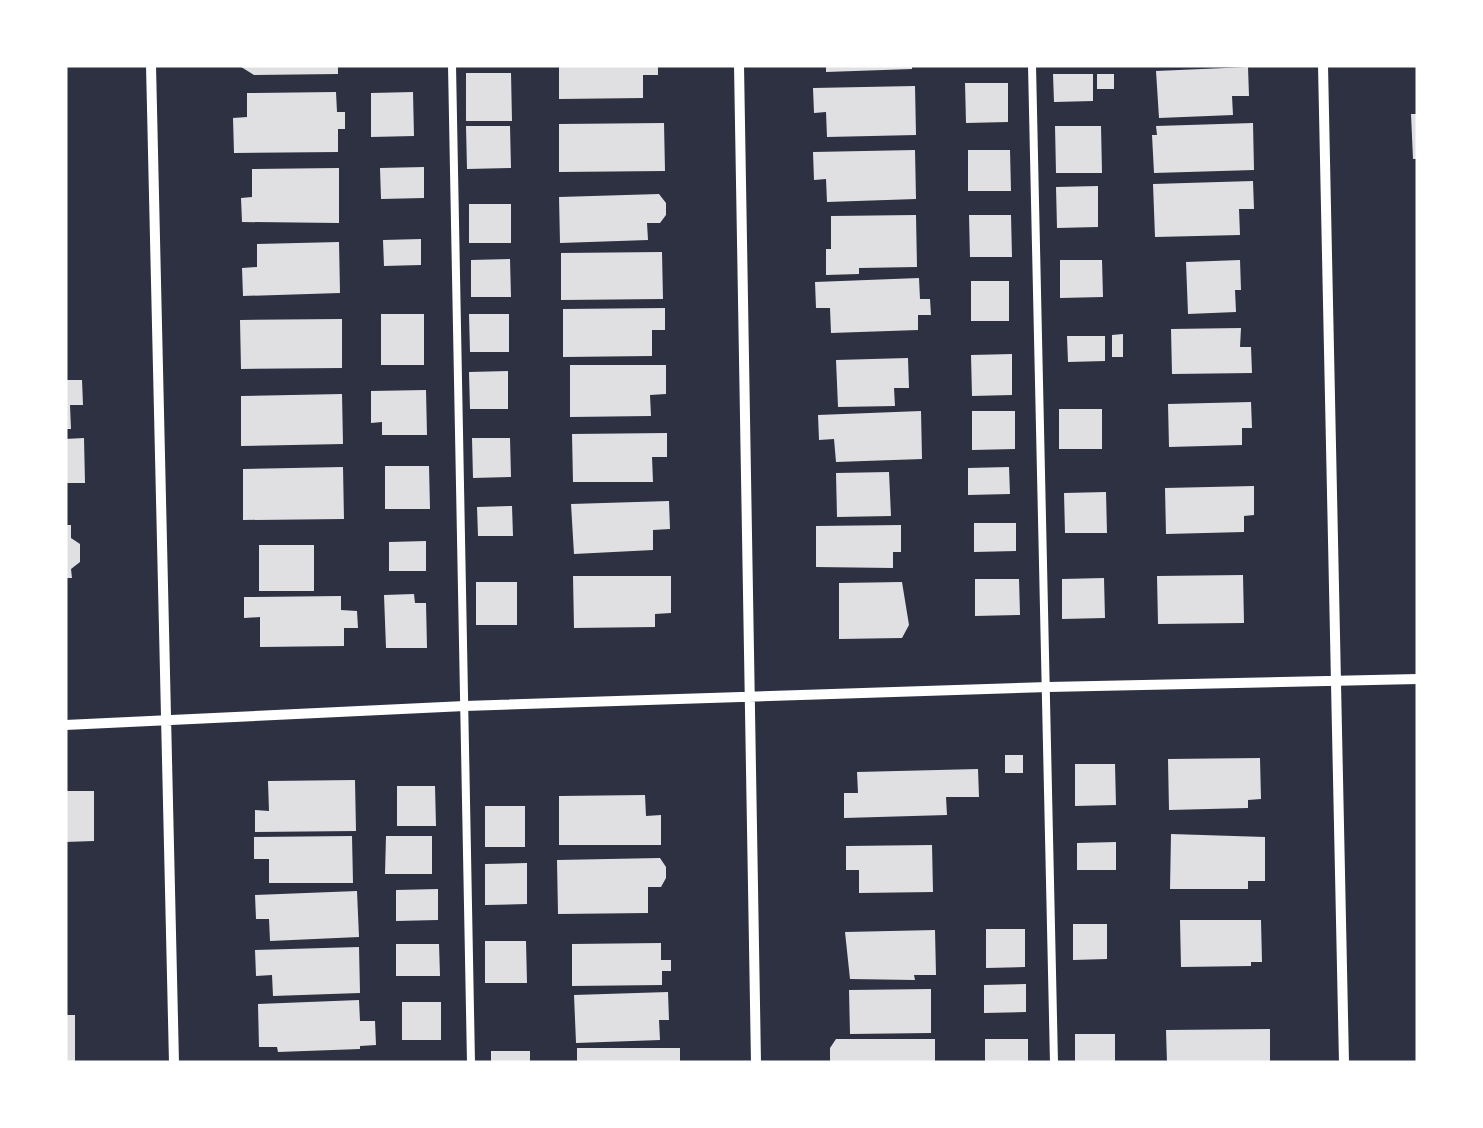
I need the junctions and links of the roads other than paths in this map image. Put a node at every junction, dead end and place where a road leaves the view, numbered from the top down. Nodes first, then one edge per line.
1 (151, 65) edge
2 (452, 65) edge
3 (739, 65) edge
4 (1032, 65) edge
5 (1324, 65) edge
6 (1418, 679) edge
7 (1334, 683) junction
8 (1048, 686) junction
9 (748, 698) junction
10 (465, 706) junction
11 (168, 721) junction
12 (65, 724) edge
13 (174, 1063) edge
14 (472, 1063) edge
15 (756, 1063) edge
16 (1054, 1063) edge
17 (1344, 1063) edge

1 - 11 street
2 - 10 lane
3 - 9 street
4 - 8 lane
5 - 7 street
6 - 7 street
7 - 8 street
7 - 17 street
8 - 9 street
8 - 16 lane
9 - 10 street
9 - 15 street
10 - 11 street
10 - 14 lane
11 - 12 street
11 - 13 street

